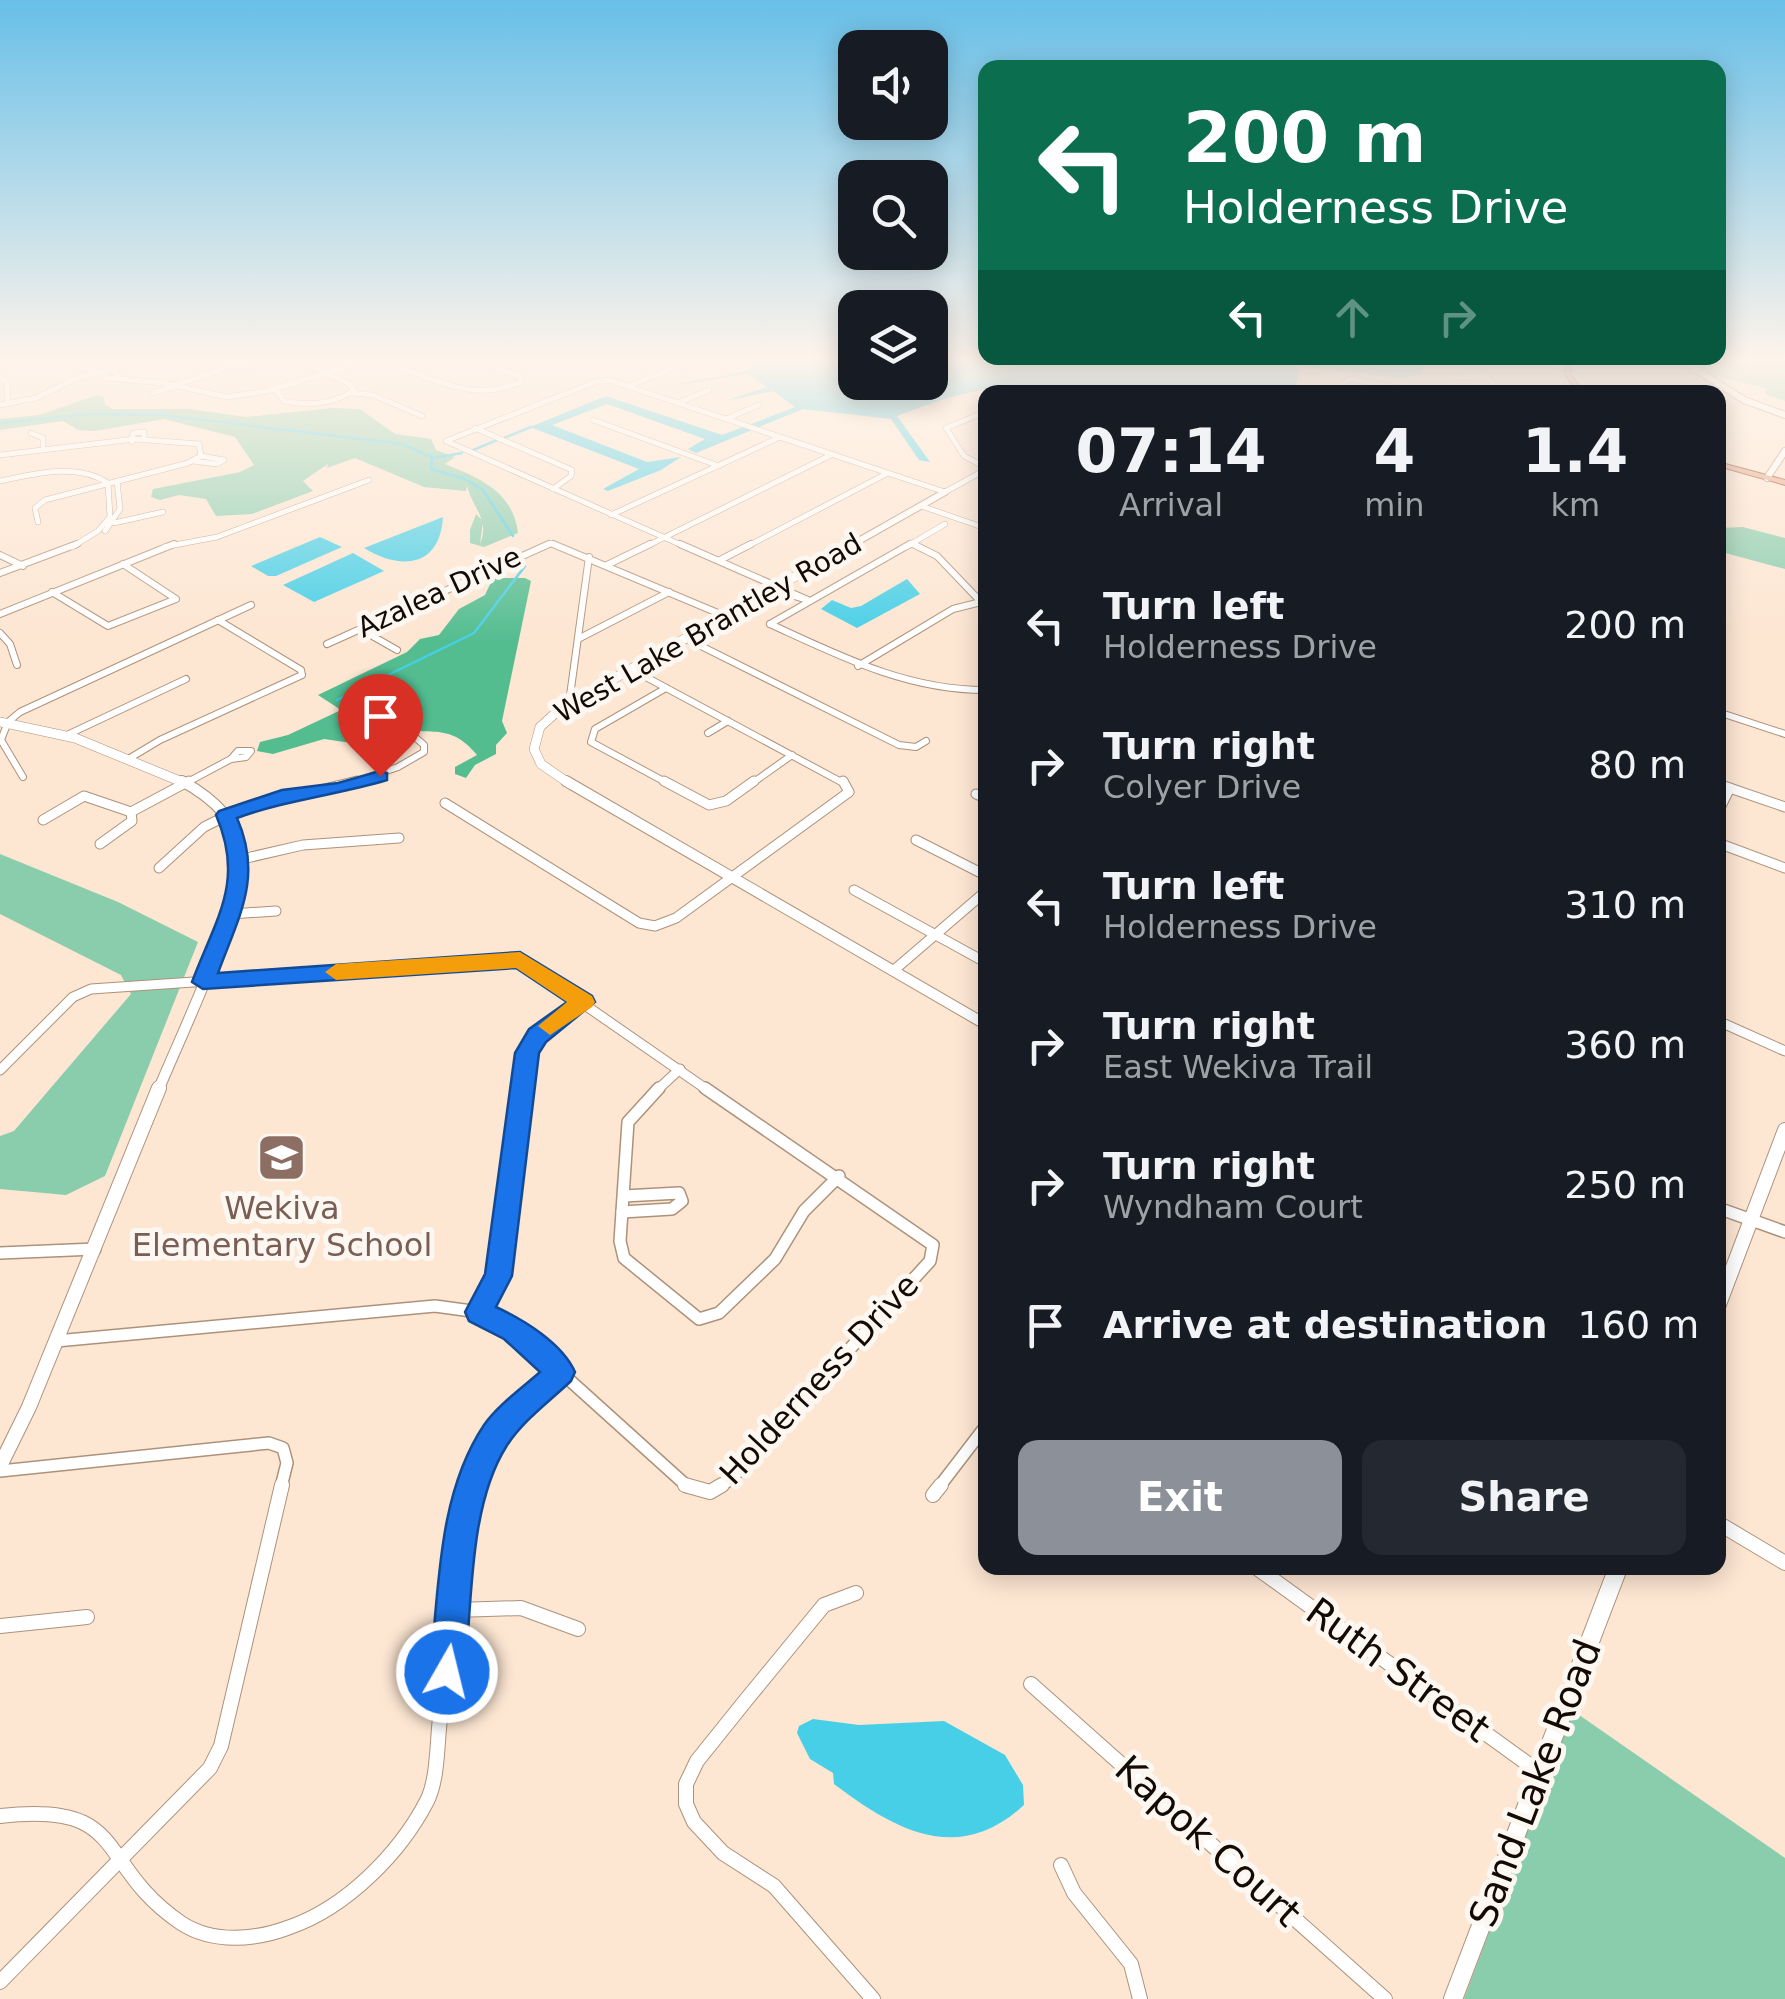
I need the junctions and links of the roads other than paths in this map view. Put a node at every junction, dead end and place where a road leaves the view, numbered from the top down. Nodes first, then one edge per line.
1 (475, 455) edge
2 (538, 455) edge
3 (689, 455) edge
4 (742, 455) edge
5 (828, 455) edge
6 (835, 455) edge
7 (1782, 455) edge
8 (200, 456) joint
9 (192, 461) junction
10 (1785, 461) edge
11 (718, 466) junction
12 (1726, 466) edge
13 (49, 472) junction
14 (978, 472) edge
15 (886, 473) junction
16 (1767, 478) junction
17 (0, 480) edge
18 (369, 480) dead end
19 (118, 481) junction
20 (1785, 483) edge
21 (108, 484) junction
22 (553, 489) junction
23 (945, 492) junction
24 (921, 506) junction
25 (163, 512) dead end
26 (611, 516) junction
27 (38, 522) dead end
28 (106, 523) junction
29 (116, 523) junction
30 (946, 524) dead end
31 (978, 526) edge
32 (664, 538) junction
33 (910, 542) junction
34 (551, 543) joint
35 (0, 554) edge
36 (589, 557) junction
37 (720, 560) junction
38 (123, 564) junction
39 (608, 565) junction
40 (23, 566) junction
41 (0, 575) edge
42 (776, 587) junction
43 (52, 592) junction
44 (669, 592) junction
45 (978, 599) edge
46 (810, 601) junction
47 (250, 605) dead end
48 (978, 605) edge
49 (0, 614) edge
50 (725, 616) junction
51 (218, 620) junction
52 (360, 629) junction
53 (0, 633) edge
54 (685, 638) junction
55 (578, 640) junction
56 (327, 644) dead end
57 (397, 650) dead end
58 (17, 665) dead end
59 (858, 666) junction
60 (631, 669) junction
61 (186, 679) dead end
62 (666, 688) junction
63 (978, 691) edge
64 (569, 703) junction
65 (1726, 715) edge
66 (728, 720) junction
67 (4, 722) edge
68 (708, 733) dead end
69 (1785, 734) edge
70 (68, 735) junction
71 (416, 738) dead end
72 (926, 741) dead end
73 (792, 755) junction
74 (130, 758) junction
75 (231, 758) dead end
76 (23, 777) dead end
77 (188, 781) junction
78 (1726, 787) edge
79 (1730, 788) junction
80 (1726, 796) edge
81 (445, 803) dead end
82 (1785, 807) edge
83 (130, 812) junction
84 (226, 815) junction
85 (43, 820) dead end
86 (399, 838) dead end
87 (916, 840) dead end
88 (100, 844) dead end
89 (1726, 846) edge
90 (242, 860) junction
91 (159, 868) dead end
92 (1785, 868) edge
93 (978, 871) edge
94 (732, 876) junction
95 (854, 890) dead end
96 (978, 898) edge
97 (276, 911) dead end
98 (230, 914) junction
99 (936, 935) junction
100 (978, 958) edge
101 (893, 971) junction
102 (203, 982) junction
103 (584, 1002) junction
104 (978, 1020) edge
105 (1726, 1025) edge
106 (1785, 1051) edge
107 (680, 1069) junction
108 (0, 1070) edge
109 (1785, 1130) edge
110 (839, 1176) junction
111 (624, 1196) junction
112 (1726, 1211) edge
113 (622, 1212) junction
114 (1750, 1220) junction
115 (1785, 1232) edge
116 (94, 1250) junction
117 (0, 1253) edge
118 (1726, 1284) edge
119 (479, 1312) junction
120 (56, 1341) junction
121 (560, 1372) junction
122 (978, 1436) edge
123 (0, 1469) edge
124 (933, 1495) dead end
125 (1726, 1528) edge
126 (1785, 1564) edge
127 (1267, 1575) edge
128 (1615, 1575) edge
129 (856, 1593) dead end
130 (456, 1610) junction
131 (86, 1617) dead end
132 (0, 1626) edge
133 (578, 1629) dead end
134 (1031, 1684) dead end
135 (1539, 1772) junction
136 (0, 1816) edge
137 (121, 1862) junction
138 (1061, 1865) dead end
139 (0, 1982) edge
140 (873, 1999) edge
141 (1140, 1999) edge
142 (1385, 1999) edge
143 (1453, 1999) edge

1 - 22 street
2 - 22 street
3 - 11 street
4 - 11 street
5 - 32 street
6 - 15 street
7 - 16 street
8 - 9 street
8 - 9 street
9 - 19 street
10 - 16 street
11 - 26 street
12 - 16 main road
13 - 17 street
13 - 19 street
13 - 21 street
14 - 23 street
15 - 23 street
15 - 37 street
16 - 20 main road
18 - 38 street
19 - 21 street
19 - 29 street
21 - 27 street
21 - 28 street
22 - 26 street
23 - 24 street, West Lake Brantley Road
24 - 31 street
24 - 42 street, West Lake Brantley Road
25 - 29 street
26 - 32 street
28 - 29 street
28 - 40 street
29 - 40 street
30 - 33 street
32 - 37 street
32 - 39 street
33 - 45 street
33 - 46 street
34 - 36 street
34 - 52 street, Azalea Drive
35 - 40 street
36 - 39 street
36 - 55 street
37 - 42 street
38 - 43 street
38 - 43 street
39 - 44 street
40 - 41 street
42 - 46 street
42 - 50 street, West Lake Brantley Road
43 - 49 street
44 - 50 street
44 - 55 street
46 - 59 street
47 - 51 street
48 - 59 street
50 - 54 street, West Lake Brantley Road
51 - 67 street
51 - 74 street
52 - 56 street, Azalea Drive
52 - 57 street
53 - 58 street
54 - 60 street, West Lake Brantley Road
54 - 72 street
55 - 64 street
59 - 63 street
60 - 62 street
60 - 64 street, West Lake Brantley Road
61 - 70 street
62 - 66 street
62 - 73 street
64 - 94 street, West Lake Brantley Road
65 - 69 street
66 - 68 street
66 - 73 street
67 - 70 street
67 - 76 street
70 - 74 street
71 - 84 street
73 - 94 street
74 - 77 street
75 - 77 street
77 - 83 street
77 - 84 street
78 - 79 street
79 - 80 street
79 - 82 street
81 - 94 street
83 - 85 street
83 - 88 street
84 - 90 street
84 - 91 street
86 - 90 street
87 - 93 street
89 - 92 street
90 - 98 street
94 - 101 street, West Lake Brantley Road
95 - 99 street
96 - 99 street
97 - 98 street
98 - 102 street
99 - 100 street
99 - 101 street
101 - 104 street, West Lake Brantley Road
102 - 103 street, Holderness Drive
102 - 108 street
102 - 116 street
103 - 107 street, Holderness Drive
103 - 119 street
105 - 106 street
107 - 110 street, Holderness Drive
107 - 111 street
109 - 114 street
110 - 113 street
110 - 121 street, Holderness Drive
111 - 113 street
111 - 113 street
112 - 114 street
114 - 115 street
114 - 118 street
116 - 117 street
116 - 120 street
119 - 120 street, Holderness Drive
119 - 121 street, Holderness Drive
120 - 123 street
121 - 130 street
122 - 124 street
123 - 137 street
125 - 126 street
127 - 135 street, Ruth Street
128 - 135 street, Sand Lake Road
129 - 140 street
130 - 133 street
130 - 137 street
131 - 132 street
134 - 142 street, Kapok Court
135 - 143 street, Sand Lake Road
136 - 137 street
137 - 139 street
138 - 141 street

